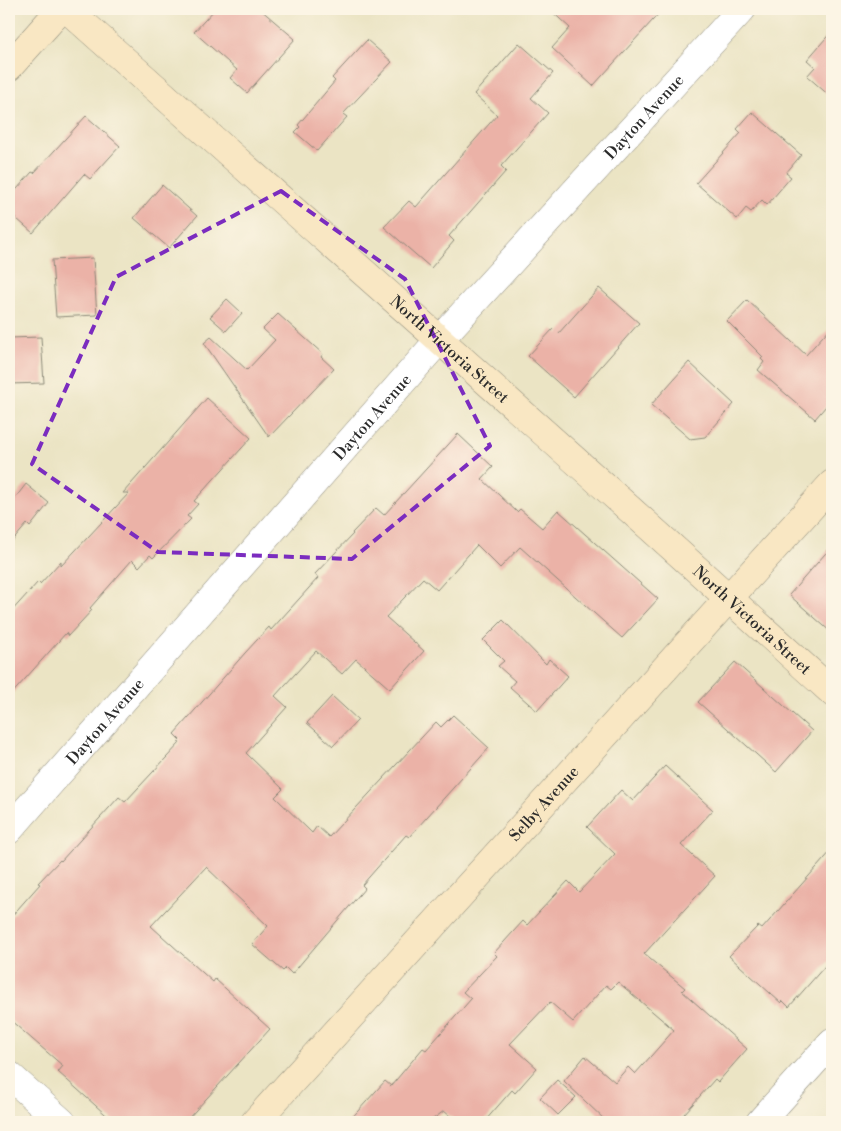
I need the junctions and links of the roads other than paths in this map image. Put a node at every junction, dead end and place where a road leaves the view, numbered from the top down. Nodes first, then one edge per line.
1 (61, 9) edge
2 (68, 9) edge
3 (742, 9) edge
4 (9, 66) edge
5 (439, 340) junction
6 (832, 484) edge
7 (730, 598) junction
8 (832, 692) edge
9 (9, 830) edge
10 (832, 1042) edge
11 (9, 1075) edge
12 (62, 1122) edge
13 (255, 1122) edge
14 (760, 1122) edge

1 - 4 street
2 - 5 street, North Victoria Street
3 - 5 street, Dayton Avenue
5 - 7 street, North Victoria Street
5 - 9 street, Dayton Avenue
6 - 7 street, Selby Avenue
7 - 8 street, North Victoria Street
7 - 13 street, Selby Avenue
10 - 14 street
11 - 12 street

